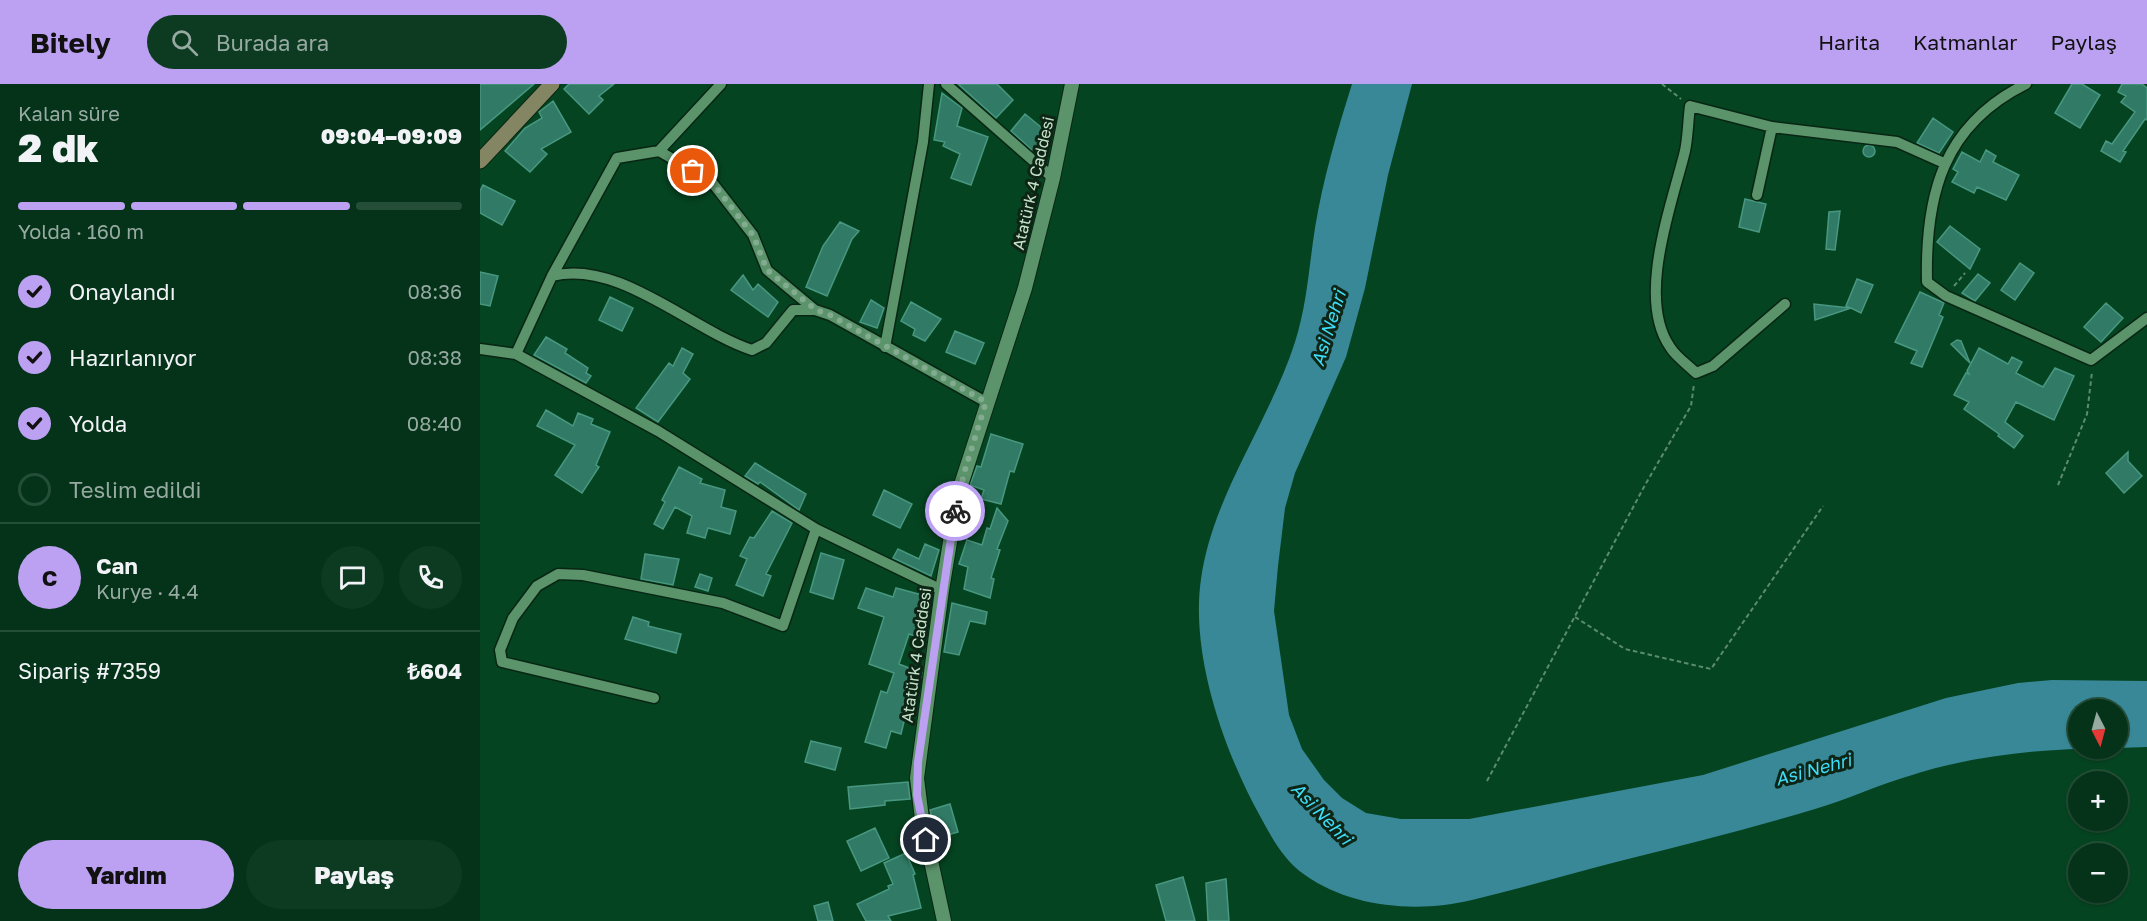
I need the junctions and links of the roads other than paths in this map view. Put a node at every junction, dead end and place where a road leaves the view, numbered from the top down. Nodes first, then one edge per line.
1 (552, 84) edge
2 (721, 84) edge
3 (929, 84) edge
4 (946, 84) edge
5 (1072, 84) edge
6 (2026, 84) edge
7 (1772, 127) junction
8 (659, 151) junction
9 (480, 161) edge
10 (1944, 164) junction
11 (1053, 178) junction
12 (1756, 195) dead end
13 (552, 276) junction
14 (1785, 304) dead end
15 (816, 310) junction
16 (2147, 318) edge
17 (885, 347) junction
18 (480, 349) edge
19 (516, 354) junction
20 (986, 402) junction
21 (816, 529) junction
22 (942, 590) junction
23 (654, 698) dead end
24 (944, 921) edge

1 - 9 main road
2 - 8 street
3 - 17 street
4 - 11 street
5 - 11 street, Atatürk 4 Caddesi
6 - 10 street
7 - 10 street
7 - 12 street
7 - 14 street
8 - 13 street
8 - 15 street
10 - 16 street
11 - 20 street, Atatürk 4 Caddesi
13 - 15 street
13 - 19 street
15 - 17 street
17 - 20 street
18 - 19 street
19 - 21 street
20 - 22 street, Atatürk 4 Caddesi
21 - 22 street
21 - 23 street
22 - 24 street, Atatürk 4 Caddesi

